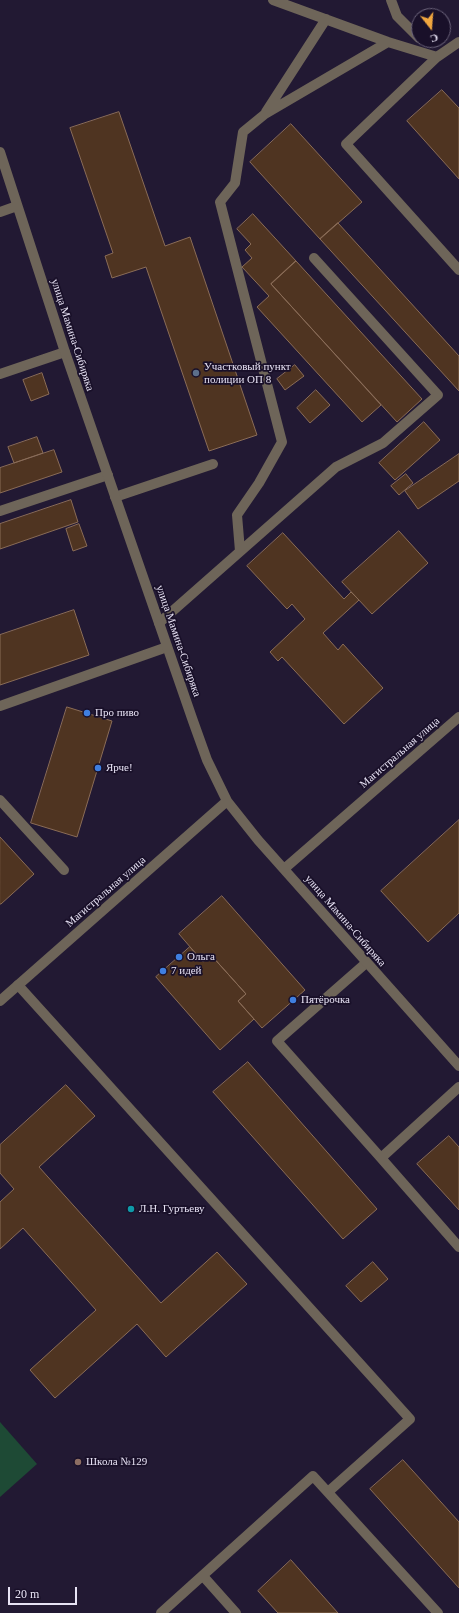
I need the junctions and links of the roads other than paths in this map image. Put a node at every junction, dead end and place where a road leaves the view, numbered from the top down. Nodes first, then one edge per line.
1 (273, 0) edge
2 (391, 0) edge
3 (326, 19) junction
4 (411, 30) edge
5 (388, 42) junction
6 (459, 42) edge
7 (428, 48) edge
8 (437, 57) junction
9 (265, 114) junction
10 (0, 152) edge
11 (18, 206) junction
12 (0, 212) edge
13 (314, 258) dead end
14 (459, 270) edge
15 (65, 352) junction
16 (0, 374) edge
17 (213, 464) dead end
18 (108, 475) junction
19 (115, 497) junction
20 (0, 511) edge
21 (240, 551) junction
22 (159, 623) junction
23 (167, 646) junction
24 (0, 706) edge
25 (459, 717) edge
26 (0, 800) edge
27 (227, 801) junction
28 (284, 869) junction
29 (64, 870) dead end
30 (366, 963) junction
31 (18, 986) junction
32 (0, 1001) edge
33 (459, 1066) edge
34 (459, 1087) edge
35 (381, 1158) junction
36 (459, 1247) edge
37 (328, 1492) junction
38 (203, 1576) junction
39 (161, 1613) edge
40 (236, 1613) edge
41 (438, 1613) edge

1 - 3 street
2 - 4 street
3 - 5 street
3 - 9 street
5 - 8 street
5 - 9 street
6 - 8 street
7 - 8 street
8 - 14 street
9 - 21 street
10 - 11 street, улица Мамина-Сибиряка
11 - 12 street
11 - 15 street, улица Мамина-Сибиряка
13 - 21 street
15 - 16 street
15 - 18 street, улица Мамина-Сибиряка
17 - 19 street
18 - 19 street, улица Мамина-Сибиряка
18 - 20 street
19 - 22 street, улица Мамина-Сибиряка
21 - 22 street
22 - 23 street, улица Мамина-Сибиряка
23 - 24 street
23 - 27 street, улица Мамина-Сибиряка
25 - 28 street, Магистральная улица
26 - 29 street
27 - 28 street, улица Мамина-Сибиряка
27 - 31 street, Магистральная улица
28 - 30 street, улица Мамина-Сибиряка
30 - 33 street, улица Мамина-Сибиряка
30 - 35 street
31 - 32 street, Магистральная улица
31 - 37 street
34 - 35 street
35 - 36 street
37 - 38 street
37 - 41 street
38 - 39 street
38 - 40 street

